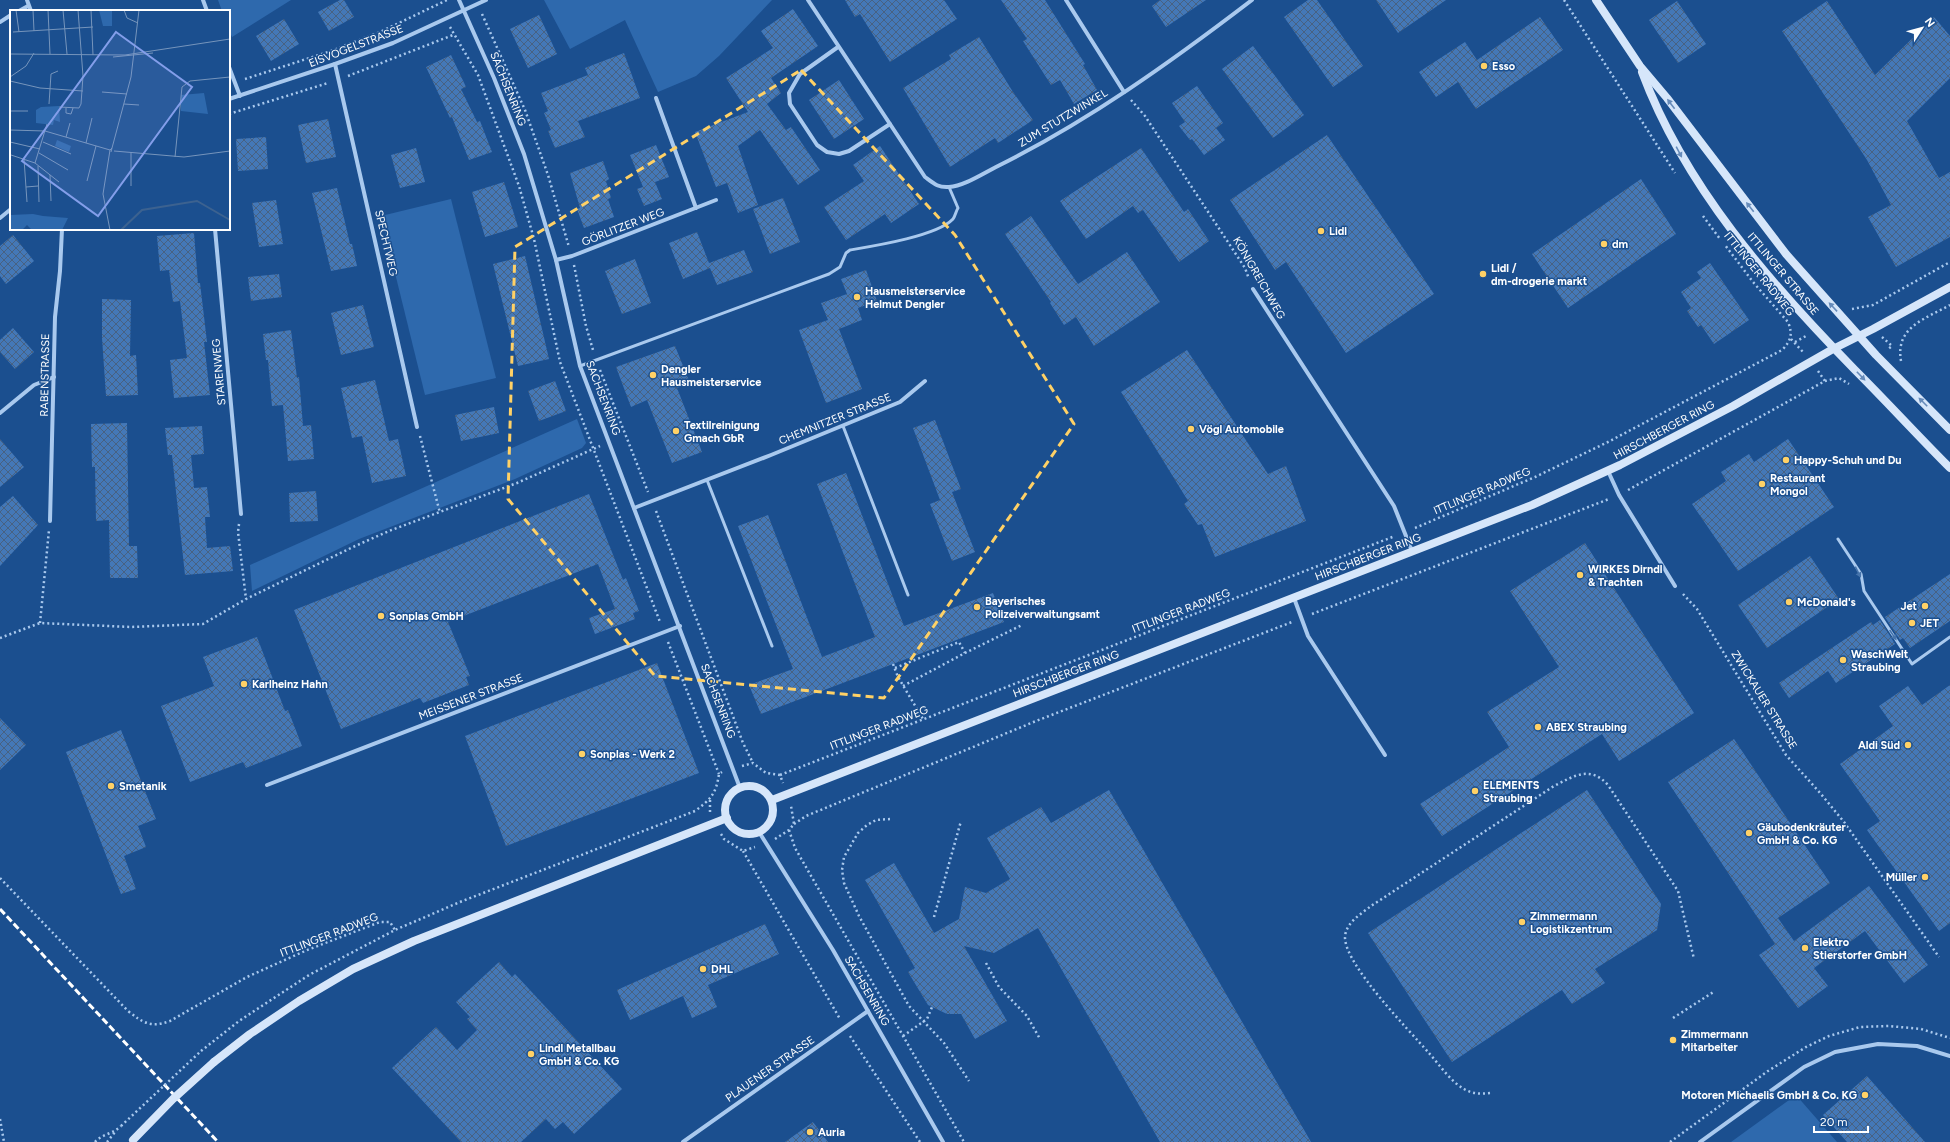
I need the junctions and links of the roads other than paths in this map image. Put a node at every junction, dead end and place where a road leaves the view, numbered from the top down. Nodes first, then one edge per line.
1 (27, 0) edge
2 (203, 0) edge
3 (459, 0) edge
4 (486, 0) edge
5 (808, 0) edge
6 (1066, 0) edge
7 (1252, 0) edge
8 (1596, 0) edge
9 (28, 6) junction
10 (21, 10) edge
11 (30, 10) edge
12 (207, 10) edge
13 (465, 10) junction
14 (10, 16) edge
15 (0, 22) edge
16 (838, 47) junction
17 (335, 64) junction
18 (1640, 66) junction
19 (230, 70) edge
20 (1124, 92) junction
21 (240, 96) junction
22 (656, 98) dead end
23 (230, 99) edge
24 (890, 124) junction
25 (949, 188) junction
26 (716, 200) dead end
27 (696, 208) junction
28 (10, 210) edge
29 (0, 218) edge
30 (62, 230) edge
31 (215, 230) edge
32 (556, 260) junction
33 (1950, 287) edge
34 (1253, 289) road end
35 (1860, 335) junction
36 (1833, 349) junction
37 (580, 366) junction
38 (54, 378) junction
39 (925, 381) dead end
40 (0, 413) edge
41 (843, 426) junction
42 (417, 427) road end
43 (1950, 430) edge
44 (1950, 468) edge
45 (1608, 471) junction
46 (707, 480) junction
47 (634, 508) junction
48 (241, 514) road end
49 (50, 521) road end
50 (1838, 539) dead end
51 (1412, 551) junction
52 (1675, 586) road end
53 (908, 595) dead end
54 (1294, 597) junction
55 (680, 626) junction
56 (1950, 637) edge
57 (772, 646) dead end
58 (1385, 755) dead end
59 (268, 784) dead end
60 (740, 788) junction
61 (772, 800) junction
62 (727, 818) junction
63 (759, 832) junction
64 (868, 1011) junction
65 (1950, 1056) edge
66 (131, 1141) edge
67 (683, 1142) edge
68 (943, 1142) edge
69 (1700, 1142) edge

1 - 9 street
2 - 12 street
3 - 13 street, SACHSENRING
4 - 13 street, EISVOGELSTRASSE
5 - 16 street
6 - 20 street
7 - 20 street, ZUM STUTZWINKEL
8 - 18 street, ITTLINGER STRASSE
9 - 10 street
9 - 11 street
13 - 17 street, EISVOGELSTRASSE
13 - 32 street, SACHSENRING
14 - 15 street
16 - 24 street
16 - 24 street
17 - 21 street, EISVOGELSTRASSE
17 - 42 street, SPECHTWEG
35 -> 18 street, ITTLINGER STRASSE
18 -> 36 street, ITTLINGER STRASSE
19 - 21 street
20 - 25 street, ZUM STUTZWINKEL
21 - 23 street, EISVOGELSTRASSE
22 - 27 street
24 - 25 street
25 - 37 lane
26 - 27 street, GÖRLITZER WEG
27 - 32 street, GÖRLITZER WEG
28 - 29 street
30 - 38 street, RABENSTRASSE
31 - 48 street, STARENWEG
32 - 37 street, SACHSENRING
33 - 35 street, HIRSCHBERGER RING
34 - 51 street, KÖNIGREICHWEG
35 - 36 street, HIRSCHBERGER RING
43 -> 35 street, ITTLINGER STRASSE
36 -> 44 street, ITTLINGER STRASSE
36 - 45 street, HIRSCHBERGER RING
37 - 47 street, SACHSENRING
38 - 40 street
38 - 49 street, RABENSTRASSE
39 - 41 street, CHEMNITZER STRASSE
41 - 46 street, CHEMNITZER STRASSE
41 - 53 lane
45 - 51 street, HIRSCHBERGER RING
45 - 52 street
46 - 47 street, CHEMNITZER STRASSE
46 - 57 lane
47 - 55 street, SACHSENRING
50 -> 56 lane
51 - 54 street, HIRSCHBERGER RING
54 - 58 street
54 - 61 street, HIRSCHBERGER RING
55 - 59 street, MEISSENER STRASSE
55 - 60 street, SACHSENRING
60 - 61 street
60 - 62 street
61 - 63 street
62 - 63 street
62 - 66 street, bridge
63 - 64 street, SACHSENRING
64 - 67 street, PLAUENER STRASSE
64 - 68 street, SACHSENRING
65 - 69 street

